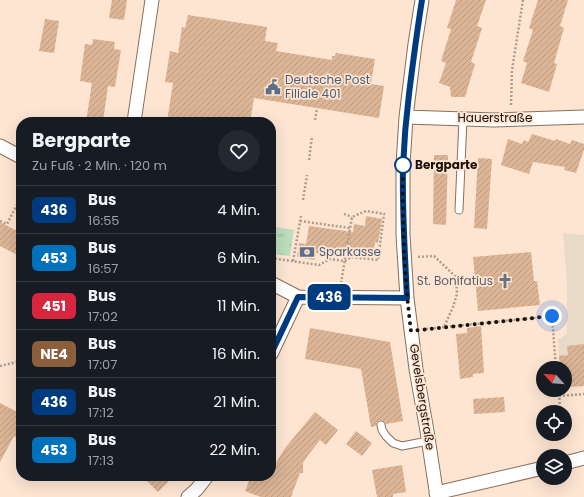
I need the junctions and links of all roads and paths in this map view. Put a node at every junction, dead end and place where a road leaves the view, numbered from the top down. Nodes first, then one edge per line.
1 (152, 0) edge
2 (422, 0) edge
3 (523, 0) edge
4 (317, 108) dead end
5 (135, 117) edge
6 (406, 117) junction
7 (584, 117) edge
8 (463, 119) junction
9 (510, 119) junction
10 (315, 120) dead end
11 (312, 136) dead end
12 (0, 146) edge
13 (16, 154) edge
14 (309, 160) dead end
15 (307, 175) dead end
16 (303, 200) dead end
17 (16, 206) edge
18 (459, 210) dead end
19 (344, 214) dead end
20 (300, 216) dead end
21 (352, 217) junction
22 (0, 221) edge
23 (300, 221) junction
24 (350, 228) junction
25 (415, 257) dead end
26 (276, 259) edge
27 (293, 261) junction
28 (345, 261) junction
29 (341, 283) dead end
30 (276, 286) edge
31 (298, 297) junction
32 (407, 298) junction
33 (444, 327) junction
34 (411, 331) junction
35 (276, 343) edge
36 (555, 361) edge
37 (16, 362) edge
38 (0, 366) edge
39 (584, 394) edge
40 (572, 395) edge
41 (381, 425) dead end
42 (428, 441) junction
43 (584, 458) edge
44 (572, 461) edge
45 (536, 470) edge
46 (203, 481) edge
47 (436, 495) edge
48 (188, 497) edge

1 - 5 street
2 - 6 street, Gevelsbergstraße
3 - 9 path
4 - 10 path
6 - 8 street, Hauerstraße
6 - 32 street, Gevelsbergstraße
7 - 9 street, Hauerstraße
8 - 9 street, Hauerstraße
8 - 18 lane
11 - 14 path
12 - 13 street
15 - 16 path
17 - 22 path
19 - 21 path
20 - 23 path
21 - 24 path
21 - 28 path
23 - 24 path
23 - 27 path
24 - 28 path
25 - 33 path
26 - 27 path
27 - 28 path
28 - 29 path
30 - 31 street
31 - 32 street
31 - 35 street
32 - 34 street, Gevelsbergstraße
33 - 34 path
33 - 36 path
34 - 42 street, Gevelsbergstraße
37 - 38 path
39 - 40 path
41 - 42 lane
42 - 47 street, Gevelsbergstraße
43 - 44 street
45 - 47 street
46 - 48 street

